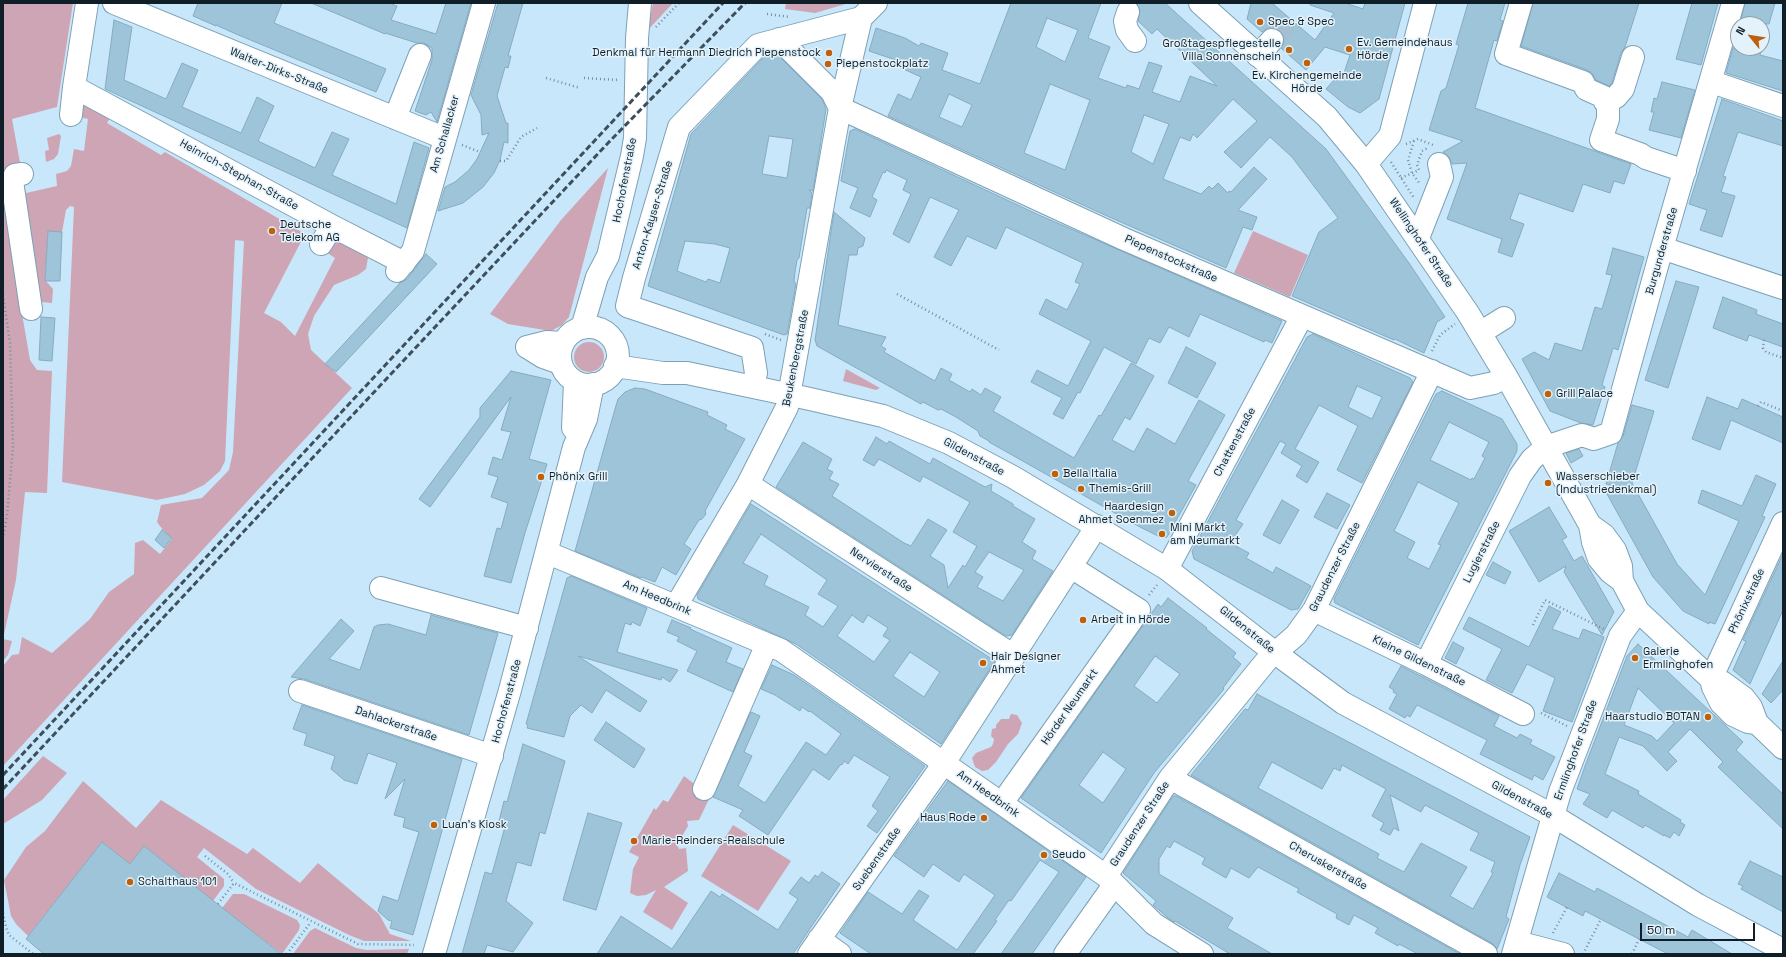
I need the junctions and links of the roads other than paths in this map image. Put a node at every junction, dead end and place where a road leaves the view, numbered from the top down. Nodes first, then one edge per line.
1 (87, 3) edge
2 (114, 3) edge
3 (484, 3) edge
4 (640, 3) edge
5 (1200, 3) edge
6 (1227, 3) edge
7 (1425, 3) edge
8 (1521, 3) edge
9 (1733, 3) edge
10 (868, 11) edge
11 (1128, 12) dead end
12 (1223, 24) junction
13 (779, 39) junction
14 (1135, 41) dead end
15 (420, 55) dead end
16 (1633, 57) dead end
17 (1712, 82) junction
18 (74, 87) junction
19 (1605, 102) junction
20 (1783, 106) edge
21 (840, 108) junction
22 (71, 114) dead end
23 (395, 118) junction
24 (444, 138) junction
25 (1436, 155) road end
26 (1366, 164) junction
27 (1685, 171) junction
28 (22, 174) dead end
29 (1418, 238) junction
30 (1662, 248) junction
31 (401, 267) joint
32 (1783, 288) edge
33 (31, 309) dead end
34 (1302, 316) junction
35 (1504, 318) dead end
36 (591, 328) junction
37 (1480, 333) junction
38 (616, 358) junction
39 (1428, 370) junction
40 (1506, 376) junction
41 (584, 383) junction
42 (753, 386) junction
43 (790, 394) junction
44 (1546, 447) junction
45 (748, 484) junction
46 (1783, 523) edge
47 (1097, 526) junction
48 (548, 553) junction
49 (1071, 567) junction
50 (1167, 569) junction
51 (381, 588) dead end
52 (676, 606) junction
53 (1314, 610) junction
54 (1638, 611) junction
55 (527, 628) junction
56 (767, 644) junction
57 (1274, 652) junction
58 (1014, 656) junction
59 (1426, 664) junction
60 (1711, 679) junction
61 (300, 691) dead end
62 (1523, 714) road end
63 (1783, 748) edge
64 (492, 756) junction
65 (944, 763) junction
66 (1170, 778) junction
67 (704, 789) dead end
68 (1002, 803) junction
69 (1552, 815) junction
70 (1110, 881) junction
71 (814, 947) edge
72 (1515, 948) edge
73 (1783, 950) edge
74 (1554, 952) edge
75 (434, 954) edge
76 (840, 954) edge
77 (1065, 954) edge
78 (1202, 954) edge
79 (1486, 954) edge

1 - 18 street
2 - 23 street, Walter-Dirks-Straße
3 - 24 street, Am Schallacker
4 - 36 street, Hochofenstraße
5 - 12 street, Wellinghofer Straße
6 - 12 street
7 - 26 street
8 - 19 street
9 - 17 street, Burgunderstraße
10 - 13 street
10 - 21 street, Beukenbergstraße
11 - 14 street
12 - 26 street, Wellinghofer Straße
13 - 21 street
13 - 42 street, Anton-Kayser-Straße
15 - 23 street
16 - 19 street
17 - 20 street
17 - 27 street, Burgunderstraße
18 - 22 street
18 - 31 street, Heinrich-Stephan-Straße
19 - 27 street
21 - 34 street, Piepenstockstraße
21 - 43 street, Beukenbergstraße
23 - 24 street, Walter-Dirks-Straße
24 - 31 street, Am Schallacker
25 - 29 street
26 - 29 street, Wellinghofer Straße
27 - 30 street, Burgunderstraße
28 - 33 street
29 - 37 street, Wellinghofer Straße
30 - 32 street
30 - 44 street, Burgunderstraße
34 - 39 street, Piepenstockstraße
34 - 50 street, Chattenstraße
35 - 37 street
36 - 38 street
36 - 41 street
37 - 40 street, Wellinghofer Straße
38 - 41 street
38 - 42 street, Gildenstraße
39 - 40 street, Piepenstockstraße
39 - 53 street, Graudenzer Straße
40 - 44 street, Wellinghofer Straße
41 - 48 street, Hochofenstraße
42 - 43 street, Gildenstraße
43 - 45 street, Beukenbergstraße
43 - 47 street, Gildenstraße
44 - 54 street, Wellinghofer Straße
44 - 59 street, Lugierstraße
45 - 52 street, Beukenbergstraße
45 - 58 street, Nervierstraße
46 - 60 street, Phönixstraße
47 - 49 street
47 - 50 street, Gildenstraße
48 - 52 street, Am Heedbrink
48 - 55 street, Hochofenstraße
49 - 58 street
49 - 68 street, Hörder Neumarkt
50 - 57 street, Gildenstraße
51 - 55 street
52 - 56 street, Am Heedbrink
53 - 57 street, Graudenzer Straße
53 - 59 street, Kleine Gildenstraße
54 - 60 street, Wellinghofer Straße
54 - 69 street, Ermlinghofer Straße
55 - 64 street, Hochofenstraße
56 - 65 street, Am Heedbrink
56 - 67 street
57 - 66 street, Graudenzer Straße
57 - 69 street, Gildenstraße
58 - 65 street
59 - 62 street, Kleine Gildenstraße
60 - 63 street, Wellinghofer Straße
61 - 64 street, Dahlackerstraße
64 - 75 street, Hochofenstraße
65 - 68 street, Am Heedbrink
65 - 71 street, Suebenstraße
66 - 70 street, Graudenzer Straße
66 - 79 street, Cheruskerstraße
68 - 70 street, Am Heedbrink
69 - 72 street, Ermlinghofer Straße
69 - 73 street, Gildenstraße
70 - 77 street, Graudenzer Straße
70 - 78 street, Am Heedbrink
71 - 76 street
72 - 74 street, Ermlinghofer Straße

